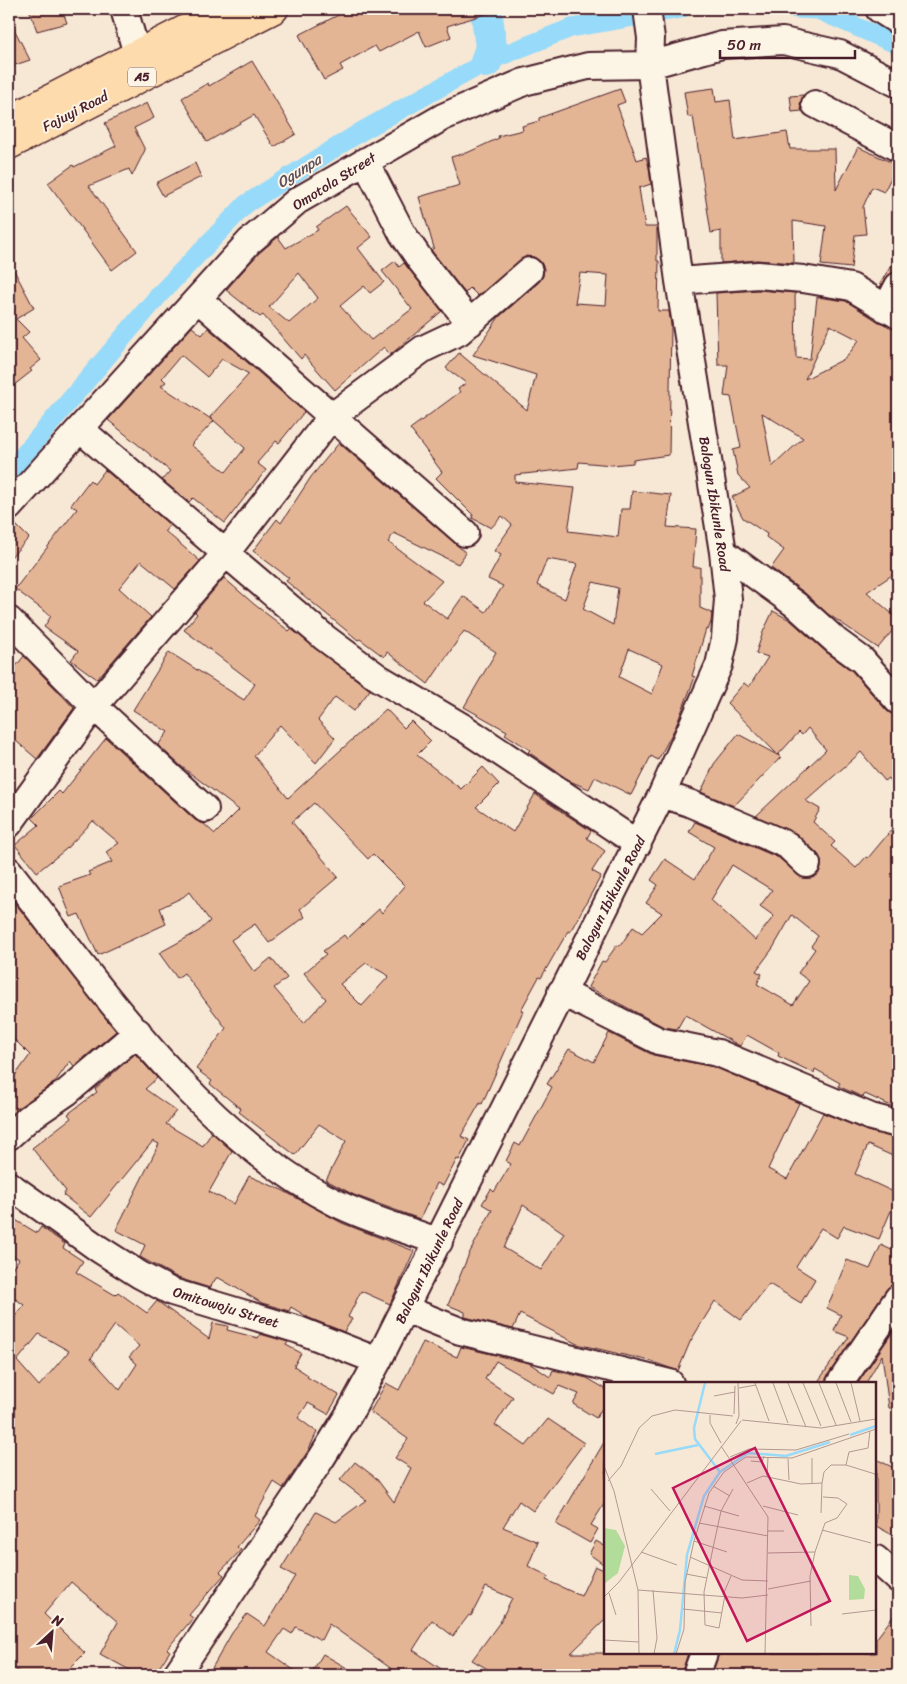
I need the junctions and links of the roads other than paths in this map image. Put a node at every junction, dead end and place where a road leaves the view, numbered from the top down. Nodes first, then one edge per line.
1 (124, 9) edge
2 (225, 9) edge
3 (274, 9) edge
4 (647, 9) edge
5 (879, 9) edge
6 (898, 21) edge
7 (140, 65) junction
8 (650, 65) junction
9 (898, 84) edge
10 (814, 104) dead end
11 (9, 120) edge
12 (9, 145) edge
13 (898, 148) edge
14 (365, 161) junction
15 (529, 271) dead end
16 (679, 281) junction
17 (898, 286) edge
18 (199, 300) junction
19 (892, 312) edge
20 (470, 323) junction
21 (331, 417) junction
22 (80, 428) junction
23 (9, 507) edge
24 (465, 534) dead end
25 (723, 552) junction
26 (225, 554) junction
27 (9, 620) edge
28 (898, 701) edge
29 (94, 706) junction
30 (662, 794) junction
31 (205, 809) dead end
32 (9, 824) edge
33 (638, 844) junction
34 (807, 864) dead end
35 (9, 871) edge
36 (561, 992) junction
37 (138, 1032) junction
38 (898, 1124) edge
39 (9, 1136) edge
40 (9, 1185) edge
41 (438, 1242) junction
42 (898, 1298) edge
43 (405, 1309) junction
44 (378, 1361) junction
45 (666, 1382) edge
46 (841, 1382) edge
47 (877, 1560) edge
48 (898, 1579) edge
49 (704, 1654) edge
50 (176, 1675) edge
51 (696, 1675) edge

1 - 7 street
2 - 7 highway, Fajuyi Road / A5
3 - 7 highway, Fajuyi Road / A5
4 - 8 street, Balogun Ibikunle Road
5 - 6 street
7 - 11 highway, Fajuyi Road / A5
7 - 12 highway, Fajuyi Road / A5
8 - 9 street, Omotola Street
8 - 14 street, Omotola Street
8 - 16 street, Balogun Ibikunle Road
10 - 13 street
14 - 18 street, Omotola Street
14 - 20 street
15 - 20 street
16 - 19 street
16 - 25 street, Balogun Ibikunle Road
17 - 19 street
18 - 21 street
18 - 22 street, Omotola Street
20 - 21 street
21 - 24 street
21 - 26 street
22 - 23 street, Omotola Street
22 - 26 street
25 - 28 street
25 - 30 street, Balogun Ibikunle Road
26 - 29 street
26 - 33 street
27 - 29 street
29 - 31 street
29 - 32 street
30 - 33 street, Balogun Ibikunle Road
30 - 34 street
33 - 36 street, Balogun Ibikunle Road
35 - 37 street
36 - 38 street
36 - 41 street, Balogun Ibikunle Road
37 - 39 street
37 - 41 street
40 - 44 street, Omitowoju Street
41 - 43 street, Balogun Ibikunle Road
42 - 46 street
43 - 44 street, Balogun Ibikunle Road
43 - 45 street
44 - 50 street, Balogun Ibikunle Road
47 - 48 street
49 - 51 street

